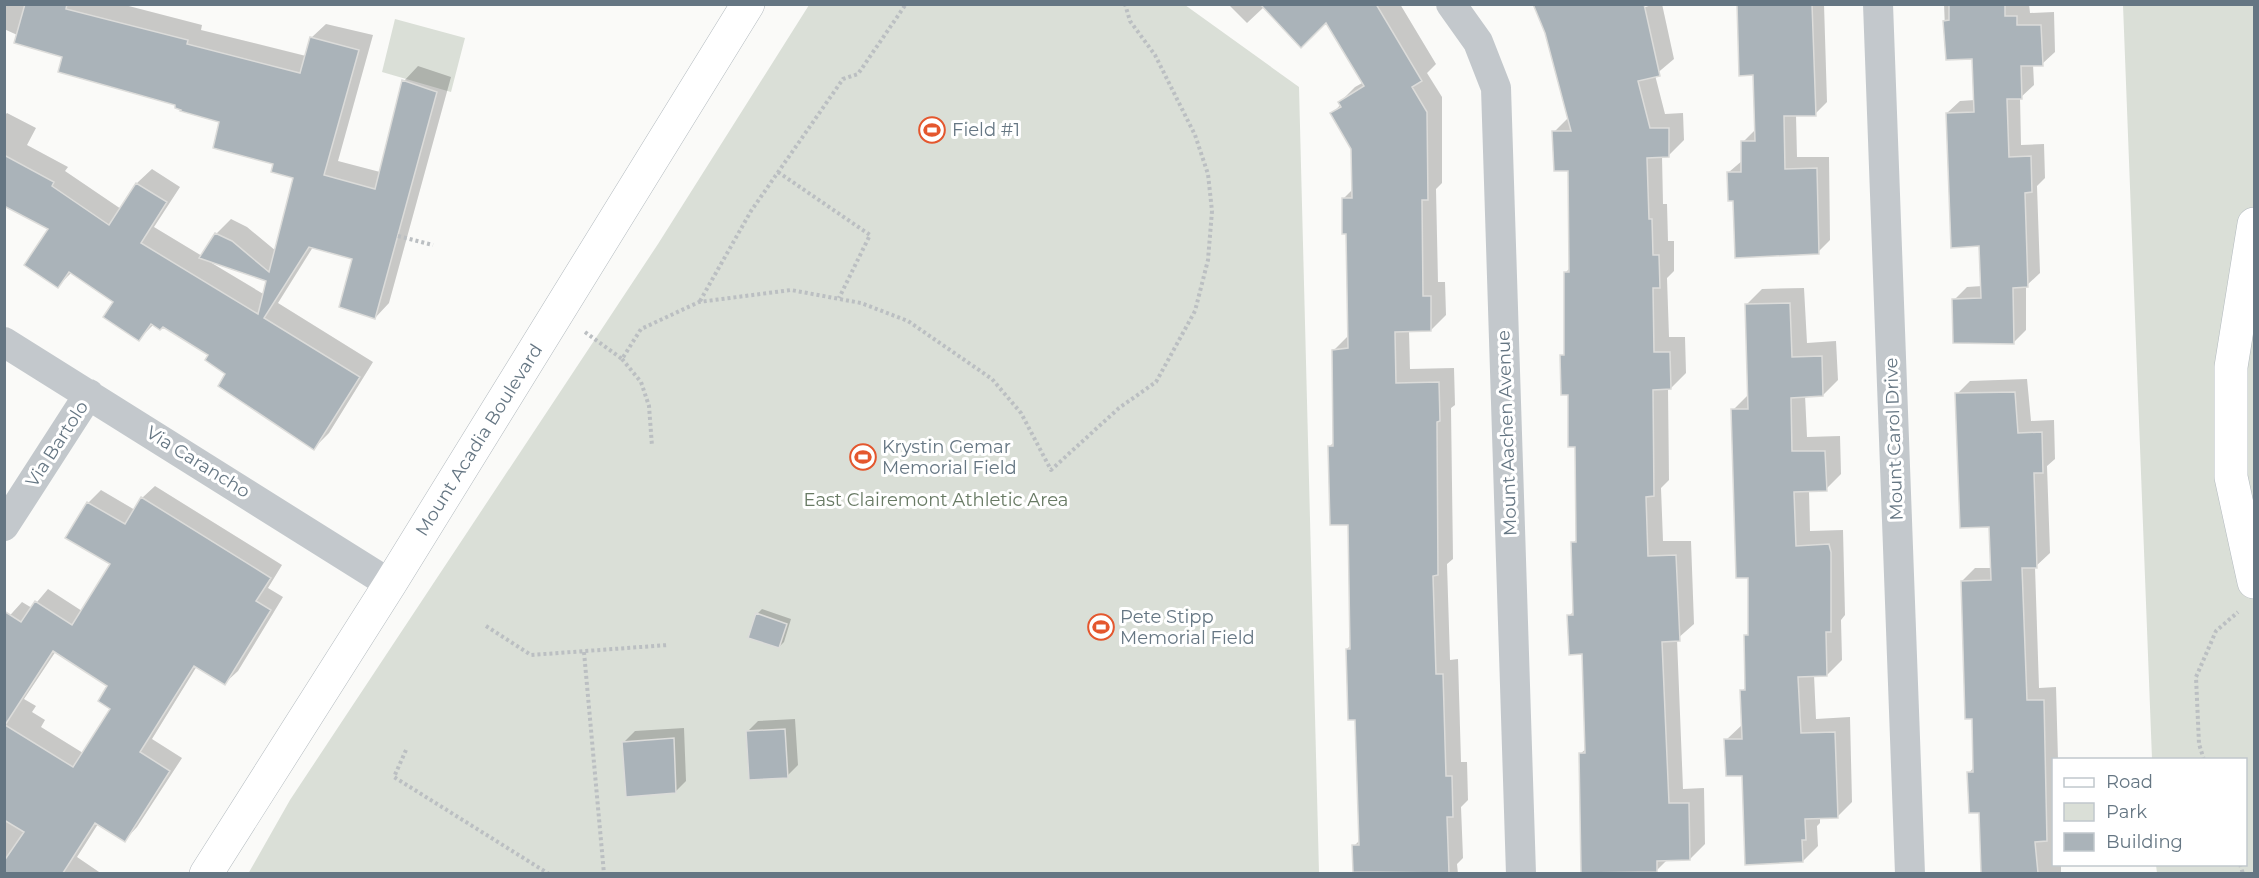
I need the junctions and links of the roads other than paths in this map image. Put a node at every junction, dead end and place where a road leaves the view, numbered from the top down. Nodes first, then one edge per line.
1 (748, 4) edge
2 (1451, 4) edge
3 (1878, 4) edge
4 (2254, 224) edge
5 (4, 342) edge
6 (89, 394) junction
7 (4, 526) edge
8 (2254, 582) edge
9 (390, 584) junction
10 (206, 873) edge
11 (1521, 873) edge
12 (1910, 873) edge

1 - 9 main road, Mount Acadia Boulevard
2 - 11 street, Mount Aachen Avenue
3 - 12 street, Mount Carol Drive
4 - 8 main road
5 - 6 street, Via Carancho
6 - 7 street, Via Bartolo
6 - 9 street, Via Carancho
9 - 10 main road, Mount Acadia Boulevard

